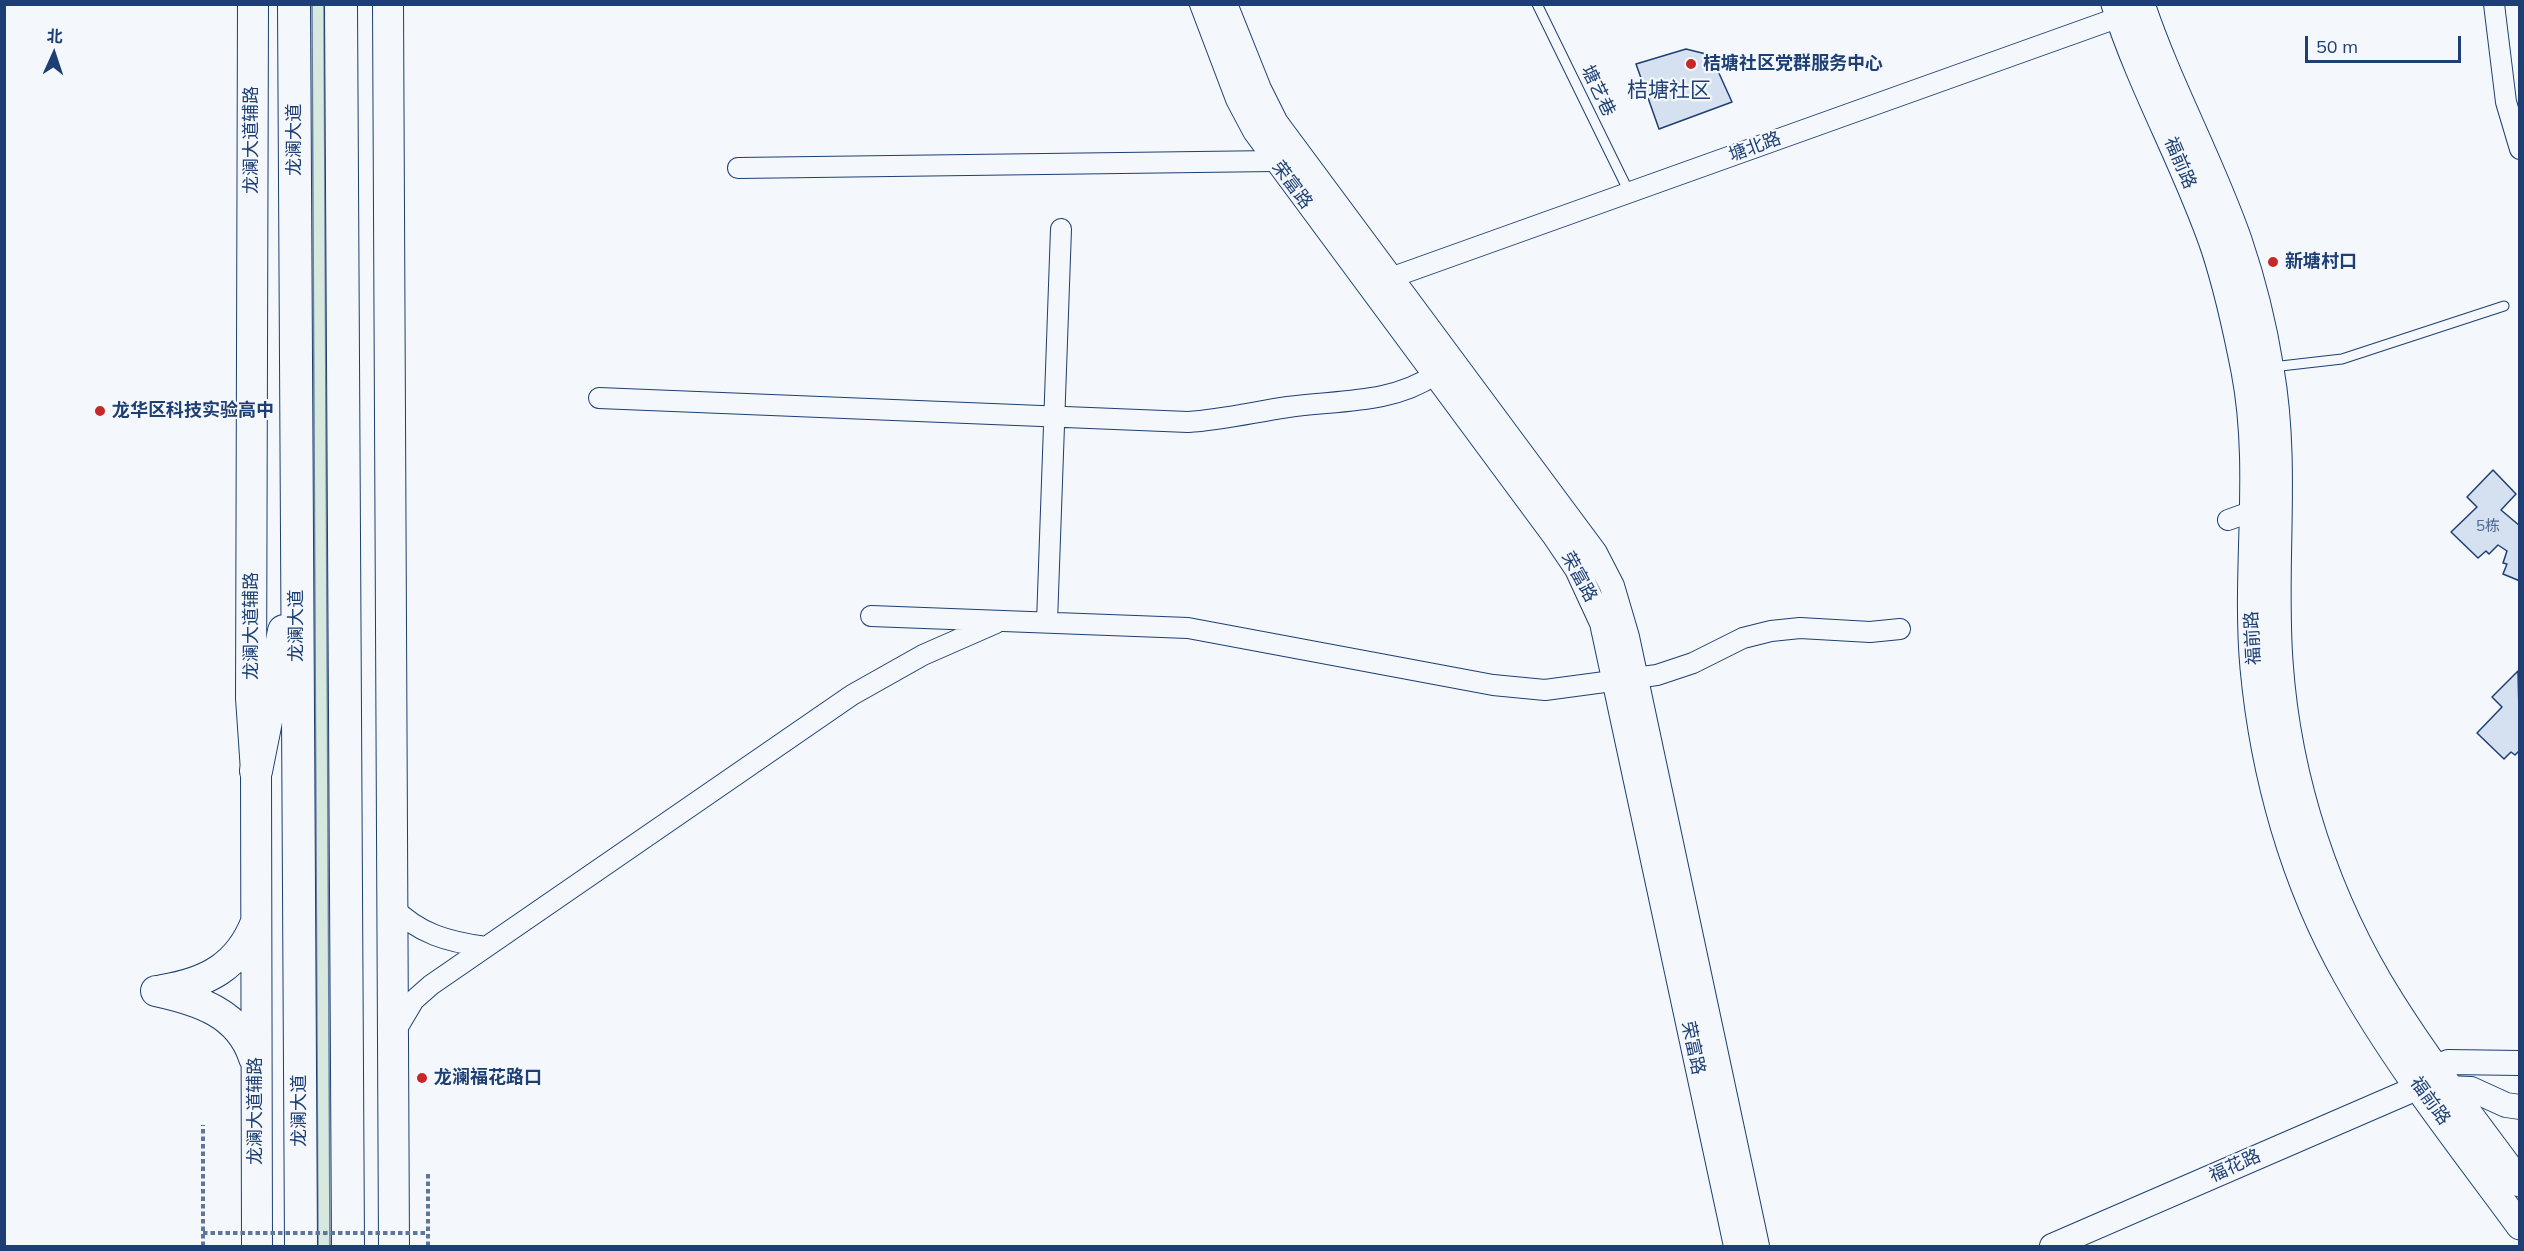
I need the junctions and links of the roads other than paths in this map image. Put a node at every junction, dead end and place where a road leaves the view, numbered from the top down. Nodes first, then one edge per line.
1 (253, 4) edge
2 (294, 4) edge
3 (341, 4) edge
4 (388, 4) edge
5 (1202, 4) edge
6 (1225, 4) edge
7 (1537, 4) edge
8 (2494, 4) edge
9 (2130, 9) edge
10 (2520, 149) edge
11 (1274, 161) junction
12 (738, 168) dead end
13 (1629, 192) junction
14 (1061, 229) dead end
15 (1379, 282) junction
16 (2504, 306) dead end
17 (2270, 368) junction
18 (1434, 375) junction
19 (599, 398) dead end
20 (1054, 417) junction
21 (2281, 501) junction
22 (2255, 510) junction
23 (2228, 520) dead end
24 (296, 565) junction
25 (871, 616) dead end
26 (1001, 620) junction
27 (1047, 622) junction
28 (1900, 629) dead end
29 (1625, 680) junction
30 (256, 771) junction
31 (392, 906) junction
32 (256, 921) junction
33 (486, 947) junction
34 (393, 1036) junction
35 (255, 1062) junction
36 (2520, 1063) edge
37 (2435, 1080) junction
38 (2520, 1107) edge
39 (2520, 1183) edge
40 (2520, 1226) edge
41 (257, 1246) edge
42 (301, 1246) edge
43 (348, 1246) edge
44 (394, 1246) edge
45 (1736, 1246) edge
46 (1757, 1246) edge
47 (2052, 1246) edge

1 - 30 main road, 龙澜大道辅路
2 - 24 highway, 龙澜大道
3 - 43 highway
4 - 31 main road
5 - 11 street, 荣富路
6 - 15 street, 荣富路
7 - 13 lane, 塘艺巷
8 - 10 street
9 - 13 street, 塘北路
9 - 17 main road, 福前路
9 - 22 main road, 福前路
11 - 12 street
11 - 15 street, 荣富路
13 - 15 street, 塘北路
14 - 20 street
15 - 18 street, 荣富路
15 - 29 street, 荣富路
16 - 17 lane
17 - 21 main road, 福前路
18 - 20 street
18 - 29 street, 荣富路
19 - 20 street
20 - 27 street
21 - 22 street
21 - 37 main road, 福前路
22 - 23 street
22 - 37 main road, 福前路
24 - 30 highway
24 - 42 highway, 龙澜大道
25 - 26 street
26 - 27 street
26 - 33 street
27 - 29 street
28 - 29 street
29 - 45 street, 荣富路
29 - 46 street, 荣富路
30 - 32 main road, 龙澜大道辅路
31 - 33 street
31 - 34 main road
32 - 35 main road, 龙澜大道辅路
32 - 35 main road
33 - 34 street
34 - 44 main road
35 - 41 main road, 龙澜大道辅路
36 - 37 street, 福花路
37 - 38 street
37 - 39 main road, 福前路
37 - 40 main road, 福前路
37 - 47 street, 福花路

